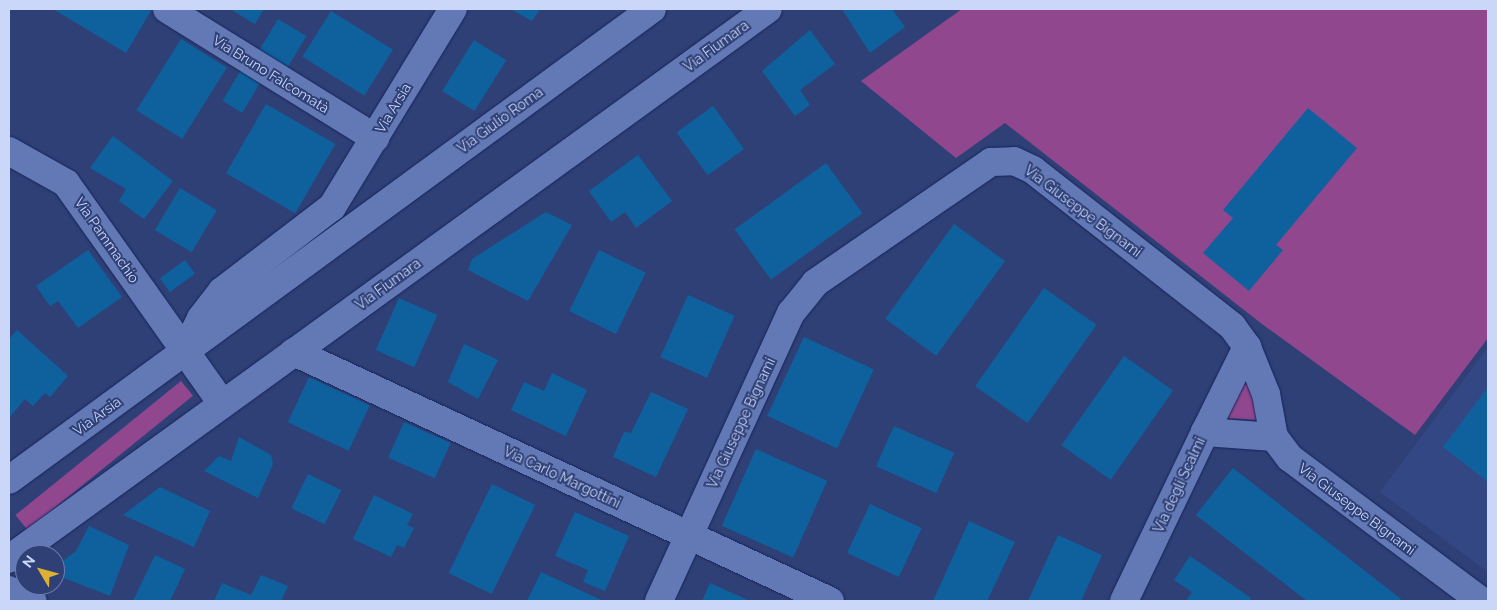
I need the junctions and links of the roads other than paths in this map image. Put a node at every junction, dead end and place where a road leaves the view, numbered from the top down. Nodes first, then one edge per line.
1 (167, 9) edge
2 (453, 9) edge
3 (652, 9) edge
4 (768, 9) edge
5 (375, 138) junction
6 (9, 151) edge
7 (332, 207) junction
8 (349, 231) junction
9 (1247, 347) junction
10 (186, 351) junction
11 (294, 352) junction
12 (222, 403) junction
13 (1205, 432) junction
14 (1274, 438) junction
15 (9, 480) edge
16 (689, 536) junction
17 (9, 559) edge
18 (9, 590) edge
19 (33, 601) edge
20 (659, 601) edge
21 (830, 601) edge
22 (1124, 601) edge
23 (1481, 601) edge

1 - 5 street, Via Bruno Falcomatà
2 - 5 street, Via Arsia
3 - 8 street, Via Giulio Roma
4 - 11 street, Via Fiumara
5 - 7 street, Via Arsia
6 - 10 street, Via Pammachio
7 - 8 street
7 - 10 street, Via Arsia
8 - 10 street, Via Arsia
9 - 13 street
9 - 14 street, Via Giuseppe Bignami
9 - 16 street, Via Giuseppe Bignami
10 - 12 street, Via Pammachio
10 - 15 street, Via Arsia
11 - 12 street, Via Fiumara
11 - 16 street, Via Carlo Margottini
12 - 17 street, Via Fiumara
13 - 14 street, Via degli Scalmi
13 - 22 street, Via degli Scalmi
14 - 23 street, Via Giuseppe Bignami
16 - 20 street, Via Giuseppe Bignami
16 - 21 street, Via Carlo Margottini
18 - 19 street

